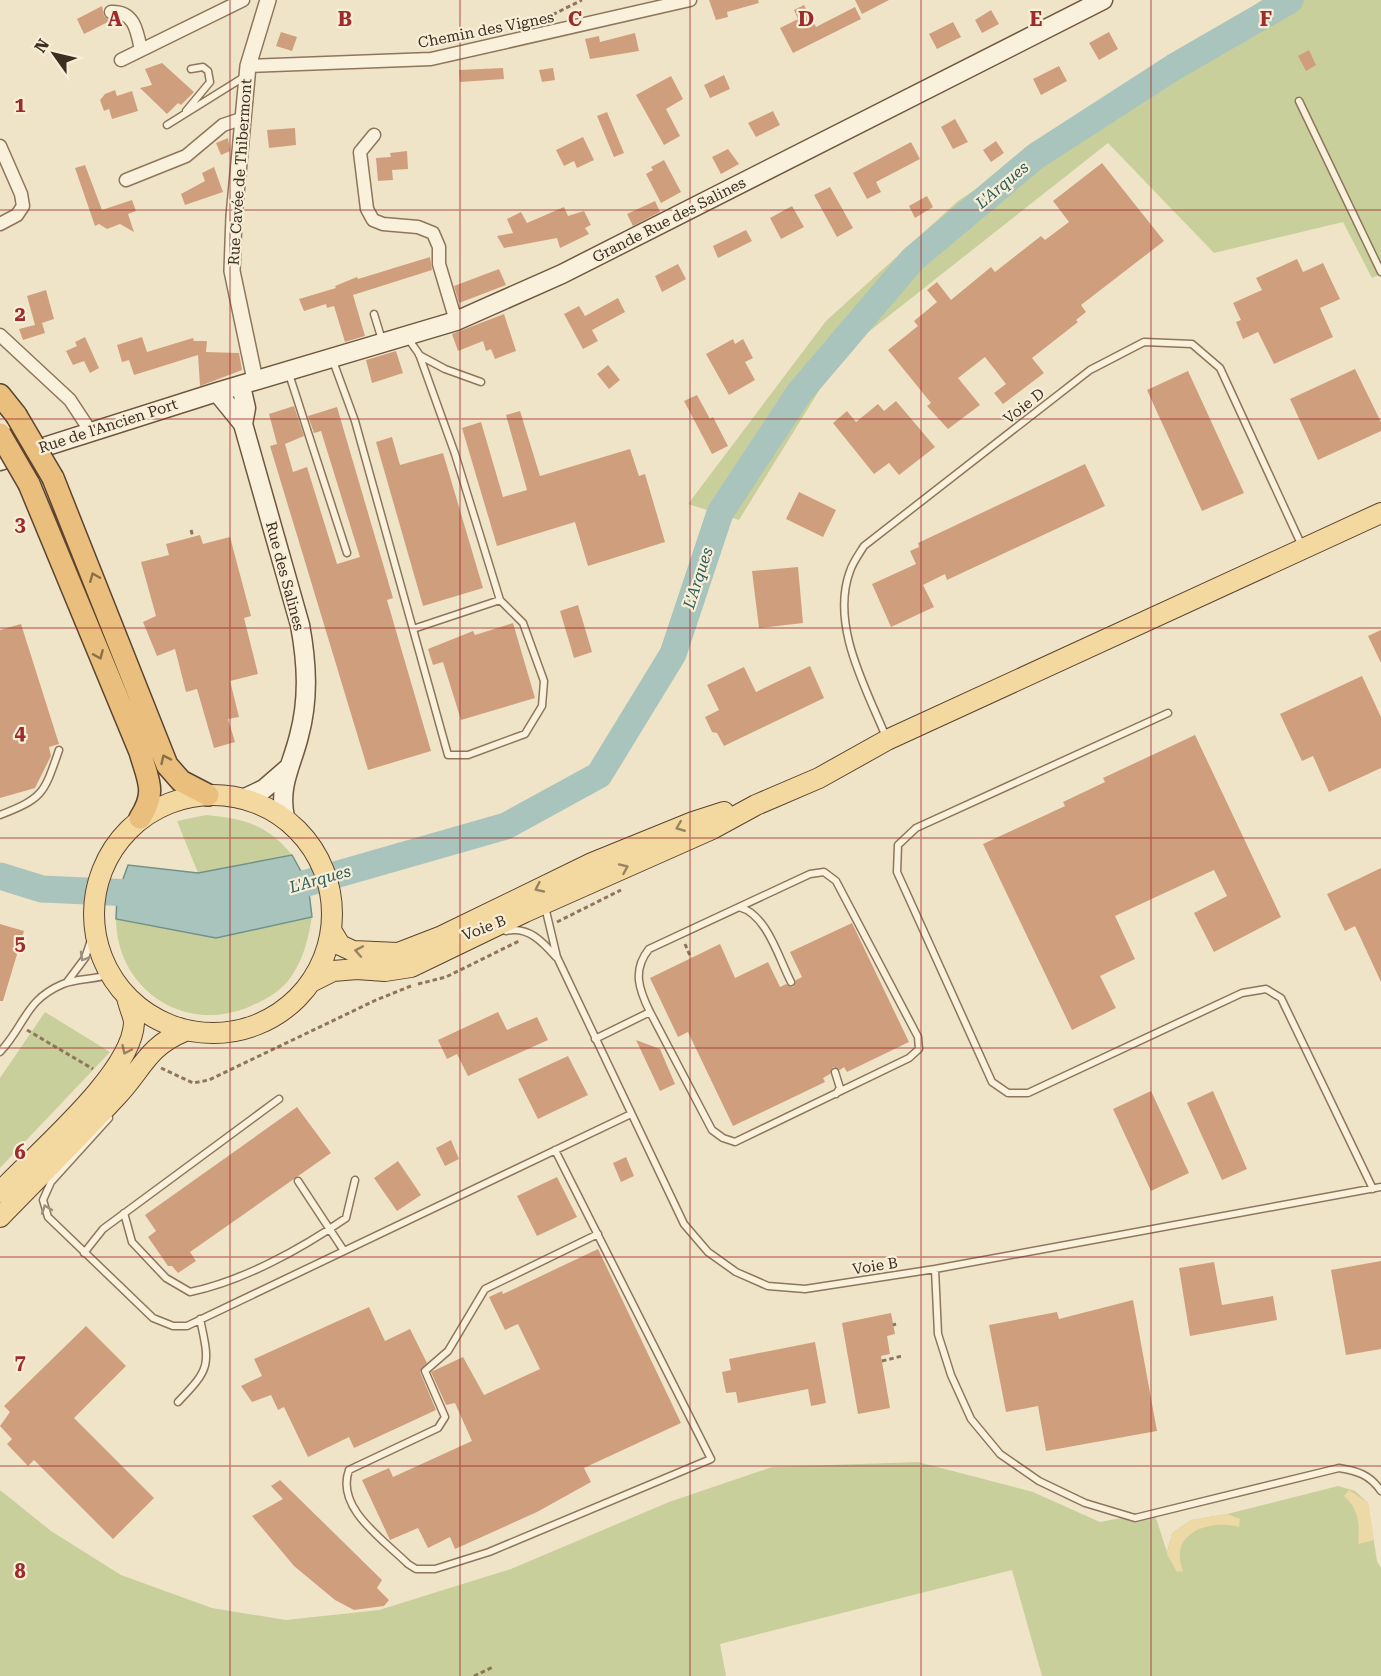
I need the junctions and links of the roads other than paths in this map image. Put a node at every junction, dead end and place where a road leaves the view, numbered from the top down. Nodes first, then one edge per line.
1 (243, 0) edge
2 (268, 0) edge
3 (690, 0) edge
4 (1103, 0) edge
5 (111, 12) dead end
6 (141, 50) junction
7 (121, 60) dead end
8 (191, 69) dead end
9 (248, 71) junction
10 (1299, 101) dead end
11 (182, 116) junction
12 (244, 118) junction
13 (167, 125) dead end
14 (374, 135) dead end
15 (0, 146) edge
16 (126, 180) dead end
17 (0, 224) edge
18 (1381, 272) edge
19 (374, 314) dead end
20 (456, 321) junction
21 (0, 334) edge
22 (407, 337) junction
23 (383, 343) junction
24 (419, 354) junction
25 (332, 358) junction
26 (288, 370) junction
27 (481, 382) dead end
28 (248, 383) junction
29 (217, 392) junction
30 (0, 394) edge
31 (243, 424) junction
32 (91, 432) junction
33 (0, 434) edge
34 (0, 461) edge
35 (1381, 513) edge
36 (1303, 549) junction
37 (347, 553) dead end
38 (501, 600) junction
39 (414, 629) junction
40 (1168, 713) dead end
41 (887, 740) junction
42 (59, 750) dead end
43 (287, 769) junction
44 (208, 795) junction
45 (245, 798) junction
46 (756, 805) junction
47 (0, 815) edge
48 (285, 817) junction
49 (140, 818) junction
50 (551, 900) junction
51 (739, 907) junction
52 (331, 921) junction
53 (95, 928) junction
54 (557, 957) junction
55 (411, 967) junction
56 (110, 974) junction
57 (313, 981) junction
58 (66, 982) junction
59 (791, 982) dead end
60 (126, 994) junction
61 (650, 1012) junction
62 (185, 1030) junction
63 (595, 1039) junction
64 (0, 1052) edge
65 (145, 1058) junction
66 (835, 1072) dead end
67 (836, 1094) junction
68 (279, 1099) dead end
69 (631, 1114) junction
70 (555, 1150) junction
71 (355, 1180) dead end
72 (298, 1181) dead end
73 (1381, 1187) edge
74 (1373, 1189) junction
75 (0, 1192) edge
76 (124, 1213) junction
77 (0, 1217) edge
78 (332, 1228) junction
79 (598, 1234) junction
80 (344, 1251) junction
81 (84, 1253) junction
82 (935, 1269) junction
83 (200, 1319) junction
84 (178, 1402) dead end
85 (1381, 1491) edge

1 - 6 street
2 - 9 street, Rue Cavée de Thibermont
3 - 9 street, Chemin des Vignes
4 - 20 main road, Grande Rue des Salines
5 - 6 street
6 - 7 street
8 - 11 lane
9 - 11 lane
9 - 12 street, Rue Cavée de Thibermont
10 - 18 lane
11 - 13 lane
12 - 16 street
12 - 28 street, Rue Cavée de Thibermont
14 - 20 street
15 - 17 street
19 - 23 lane
20 - 22 main road, Grande Rue des Salines
21 - 32 street
22 - 23 main road, Grande Rue des Salines
22 - 24 lane
23 - 25 main road, Grande Rue des Salines
24 - 27 lane
24 - 38 lane
25 - 26 main road, Grande Rue des Salines
25 - 39 lane
26 - 28 main road, Grande Rue des Salines
26 - 37 lane
28 - 29 main road, Grande Rue des Salines
28 - 31 main road
29 - 31 main road, Rue des Salines
29 - 32 main road, Rue de l'Ancien Port
44 -> 30 highway, bridge
31 - 43 main road, Rue des Salines
32 - 34 main road, Rue de l'Ancien Port
33 -> 49 highway, bridge
35 - 36 main road
36 - 41 main road
36 - 41 lane, Voie D
38 - 39 lane
38 - 39 lane
40 - 74 lane
41 - 46 main road
42 - 47 lane
43 - 45 main road
43 - 48 main road, Rue des Salines
44 - 45 main road
44 - 49 main road
45 - 48 main road
50 -> 46 main road
46 -> 52 main road
48 - 52 main road
49 - 53 main road
50 - 54 lane, Voie B
50 - 55 main road
51 - 59 lane
51 - 61 lane
51 - 67 lane
52 - 57 main road
53 - 56 main road
53 -> 58 lane
54 - 55 lane, Voie B
54 - 63 lane, Voie B
55 - 57 main road
56 - 58 lane
56 - 60 main road
57 - 62 main road
58 - 64 lane
60 - 62 main road
60 -> 75 main road
61 - 63 lane
61 - 67 lane
62 - 65 main road
63 - 69 lane, Voie B
65 - 77 main road
81 -> 65 lane
66 - 67 lane
68 - 76 lane
69 - 70 lane
69 - 82 lane, Voie B
70 - 79 lane
70 - 80 lane
71 - 78 lane
72 - 78 lane
73 - 74 lane, Voie B
74 - 82 lane, Voie B
76 - 78 lane
76 - 81 lane
78 - 80 lane
79 - 79 lane
80 - 83 lane
81 - 83 lane
82 - 85 lane
83 - 84 lane

